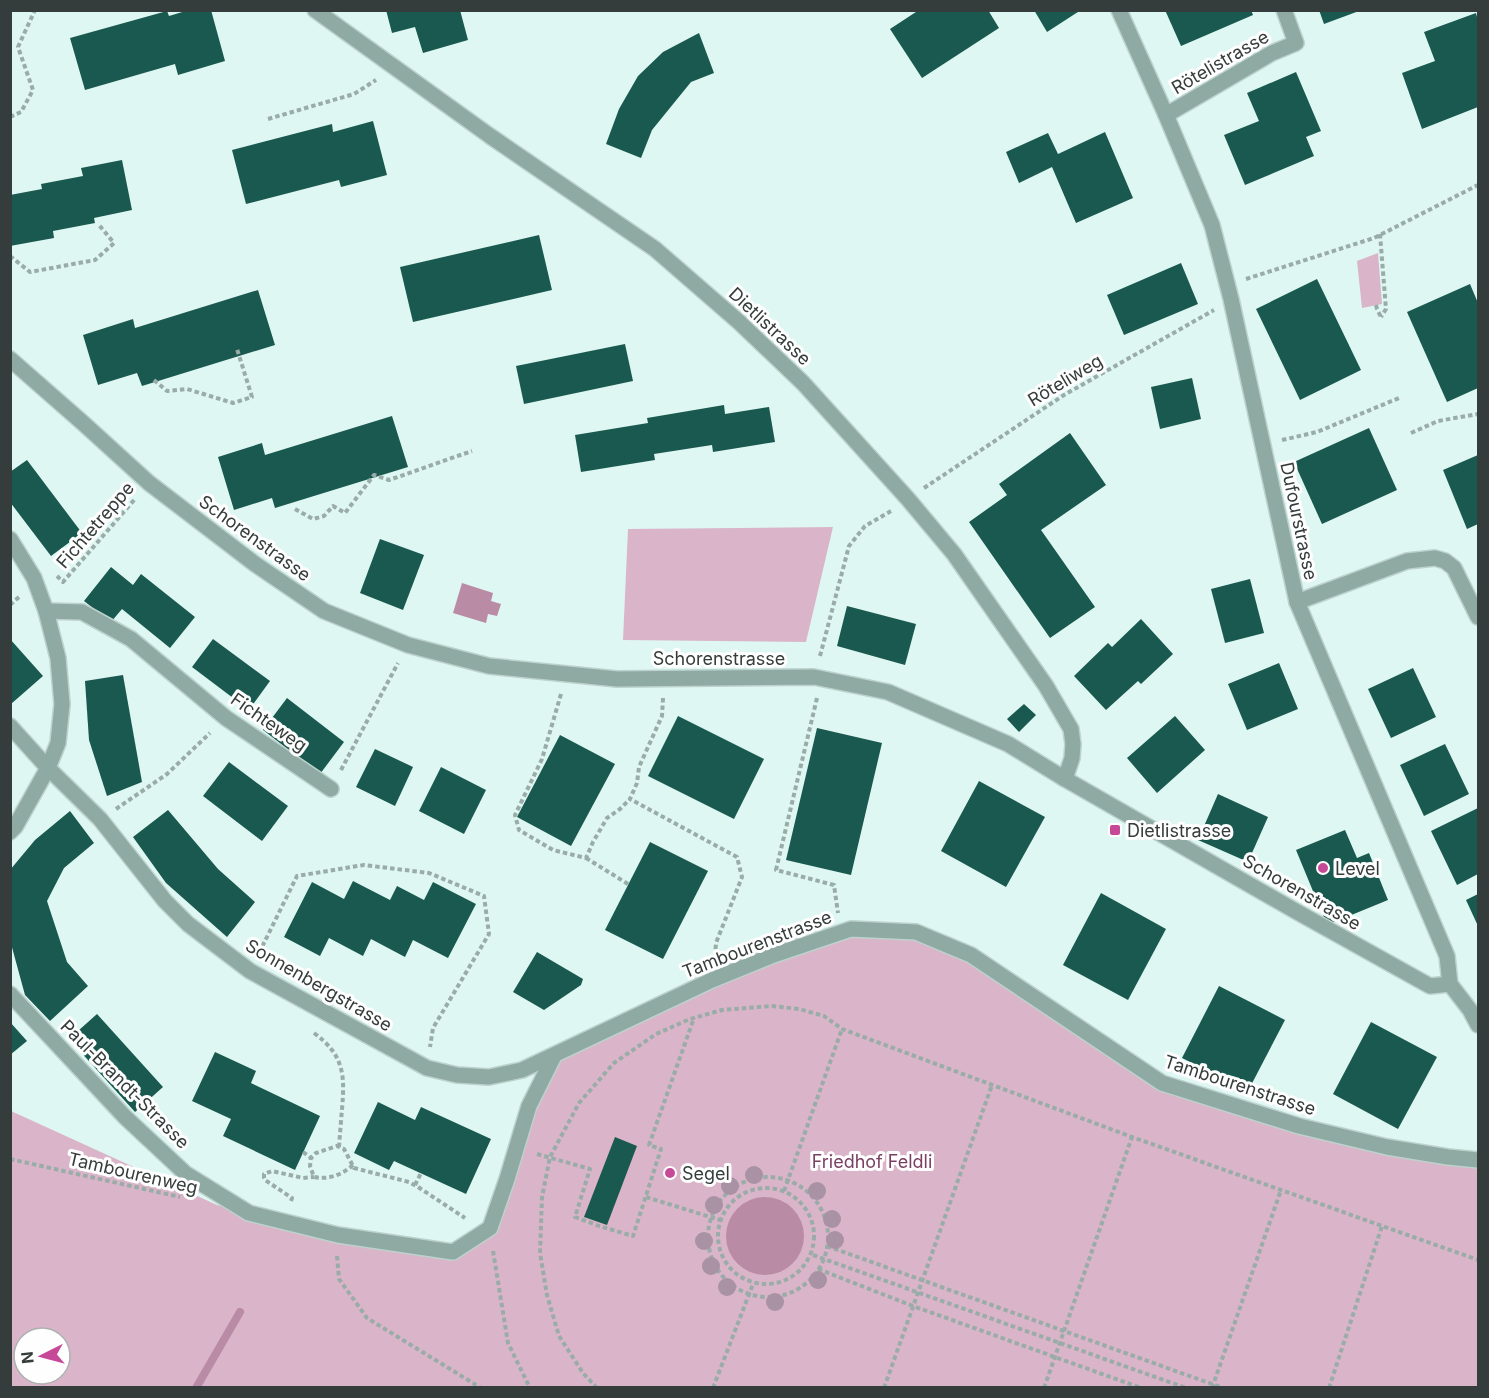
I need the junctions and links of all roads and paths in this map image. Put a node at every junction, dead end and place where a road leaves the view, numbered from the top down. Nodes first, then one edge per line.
1 (35, 10) edge
2 (315, 10) edge
3 (1119, 10) edge
4 (1284, 10) edge
5 (376, 80) dead end
6 (1166, 115) junction
7 (10, 117) edge
8 (268, 119) dead end
9 (1479, 185) edge
10 (99, 225) dead end
11 (1380, 234) junction
12 (10, 256) edge
13 (1238, 282) dead end
14 (1231, 299) junction
15 (1376, 305) dead end
16 (237, 349) dead end
17 (10, 359) edge
18 (154, 380) dead end
19 (1399, 398) dead end
20 (1479, 414) edge
21 (1411, 433) dead end
22 (1296, 437) dead end
23 (472, 451) dead end
24 (149, 483) junction
25 (918, 492) dead end
26 (295, 509) dead end
27 (894, 509) dead end
28 (10, 539) edge
29 (34, 578) junction
30 (1297, 602) junction
31 (46, 611) junction
32 (1479, 617) edge
33 (408, 645) junction
34 (814, 677) junction
35 (561, 694) dead end
36 (663, 695) dead end
37 (226, 718) junction
38 (10, 726) edge
39 (48, 768) junction
40 (1065, 779) junction
41 (331, 789) joint
42 (630, 799) junction
43 (126, 802) dead end
44 (10, 832) edge
45 (586, 858) junction
46 (628, 884) dead end
47 (841, 932) junction
48 (250, 971) junction
49 (712, 980) junction
50 (1450, 984) junction
51 (10, 994) edge
52 (694, 1018) junction
53 (1479, 1025) edge
54 (842, 1029) junction
55 (313, 1032) dead end
56 (554, 1056) junction
57 (427, 1068) junction
58 (992, 1085) junction
59 (1132, 1137) junction
60 (339, 1147) junction
61 (516, 1148) junction
62 (303, 1152) dead end
63 (550, 1157) junction
64 (311, 1158) junction
65 (10, 1159) edge
66 (1479, 1160) edge
67 (352, 1165) junction
68 (421, 1173) dead end
69 (314, 1177) junction
70 (788, 1180) junction
71 (415, 1185) junction
72 (1281, 1190) junction
73 (784, 1191) junction
74 (181, 1197) dead end
75 (646, 1197) junction
76 (284, 1203) dead end
77 (711, 1217) junction
78 (720, 1220) junction
79 (1382, 1226) junction
80 (490, 1228) junction
81 (338, 1235) junction
82 (826, 1246) junction
83 (813, 1255) junction
84 (824, 1259) junction
85 (1479, 1260) edge
86 (818, 1269) junction
87 (923, 1280) junction
88 (753, 1284) junction
89 (918, 1293) junction
90 (749, 1294) junction
91 (914, 1306) junction
92 (1064, 1331) junction
93 (1059, 1343) junction
94 (1055, 1356) junction
95 (1212, 1386) edge
96 (481, 1388) edge
97 (530, 1388) edge
98 (597, 1388) edge
99 (713, 1388) edge
100 (884, 1388) edge
101 (1044, 1388) edge
102 (1141, 1388) edge
103 (1186, 1388) edge
104 (1223, 1388) edge
105 (1329, 1388) edge

1 - 7 path
2 - 40 street, Dietlistrasse
3 - 6 street, Dufourstrasse
4 - 6 street, Rötelistrasse
5 - 8 path
6 - 14 street, Dufourstrasse
9 - 11 path
10 - 12 path
11 - 13 path
11 - 15 path
14 - 25 path, Röteliweg
14 - 30 street, Dufourstrasse
16 - 18 path
17 - 24 street, Schorenstrasse
19 - 22 path
20 - 21 path
23 - 26 path
24 - 29 path, Fichtetreppe
24 - 33 street, Schorenstrasse
27 - 34 path
28 - 29 street
29 - 31 street
30 - 32 street
30 - 50 street, Dufourstrasse
31 - 37 street, Fichteweg
31 - 39 street
33 - 34 street, Schorenstrasse
33 - 41 path
34 - 40 street, Schorenstrasse
34 - 47 path
35 - 45 path
36 - 42 path
37 - 41 street, Fichteweg
37 - 43 path
38 - 39 street, Sonnenbergstrasse
39 - 44 street
39 - 48 street, Sonnenbergstrasse
40 - 50 street, Schorenstrasse
42 - 45 path
42 - 49 path
45 - 46 path
47 - 49 street, Tambourenstrasse
47 - 66 street, Tambourenstrasse
48 - 57 street, Sonnenbergstrasse
48 - 57 path
49 - 56 street, Tambourenstrasse
50 - 53 street
51 - 81 street, Paul-Brandt-Strasse
52 - 54 path
52 - 63 path
52 - 75 path
54 - 58 path
54 - 70 path
55 - 60 path
56 - 57 street, Sonnenbergstrasse
56 - 61 street
58 - 59 path
58 - 87 path
59 - 72 path
59 - 92 path
60 - 64 path
60 - 67 path
61 - 63 path
61 - 80 street
62 - 64 path
63 - 75 path
63 - 98 path
64 - 69 path
65 - 74 path, Tambourenweg
67 - 69 path
67 - 71 path
68 - 71 path
69 - 76 path
70 - 73 path
70 - 77 path
70 - 82 path
71 - 80 path
72 - 79 path
72 - 95 path
73 - 78 path
73 - 83 path
75 - 77 path
77 - 78 path
77 - 90 path
78 - 88 path
79 - 85 path
79 - 105 path
80 - 81 street
80 - 97 path
81 - 96 path
82 - 84 path
82 - 87 path
83 - 84 path
83 - 88 path
84 - 86 path
84 - 89 path
86 - 90 path
86 - 91 path
87 - 89 path
87 - 92 path
88 - 90 path
89 - 91 path
89 - 93 path
90 - 99 path
91 - 94 path
91 - 100 path
92 - 93 path
92 - 95 path
93 - 94 path
93 - 103 path
94 - 101 path
94 - 102 path
95 - 104 path

